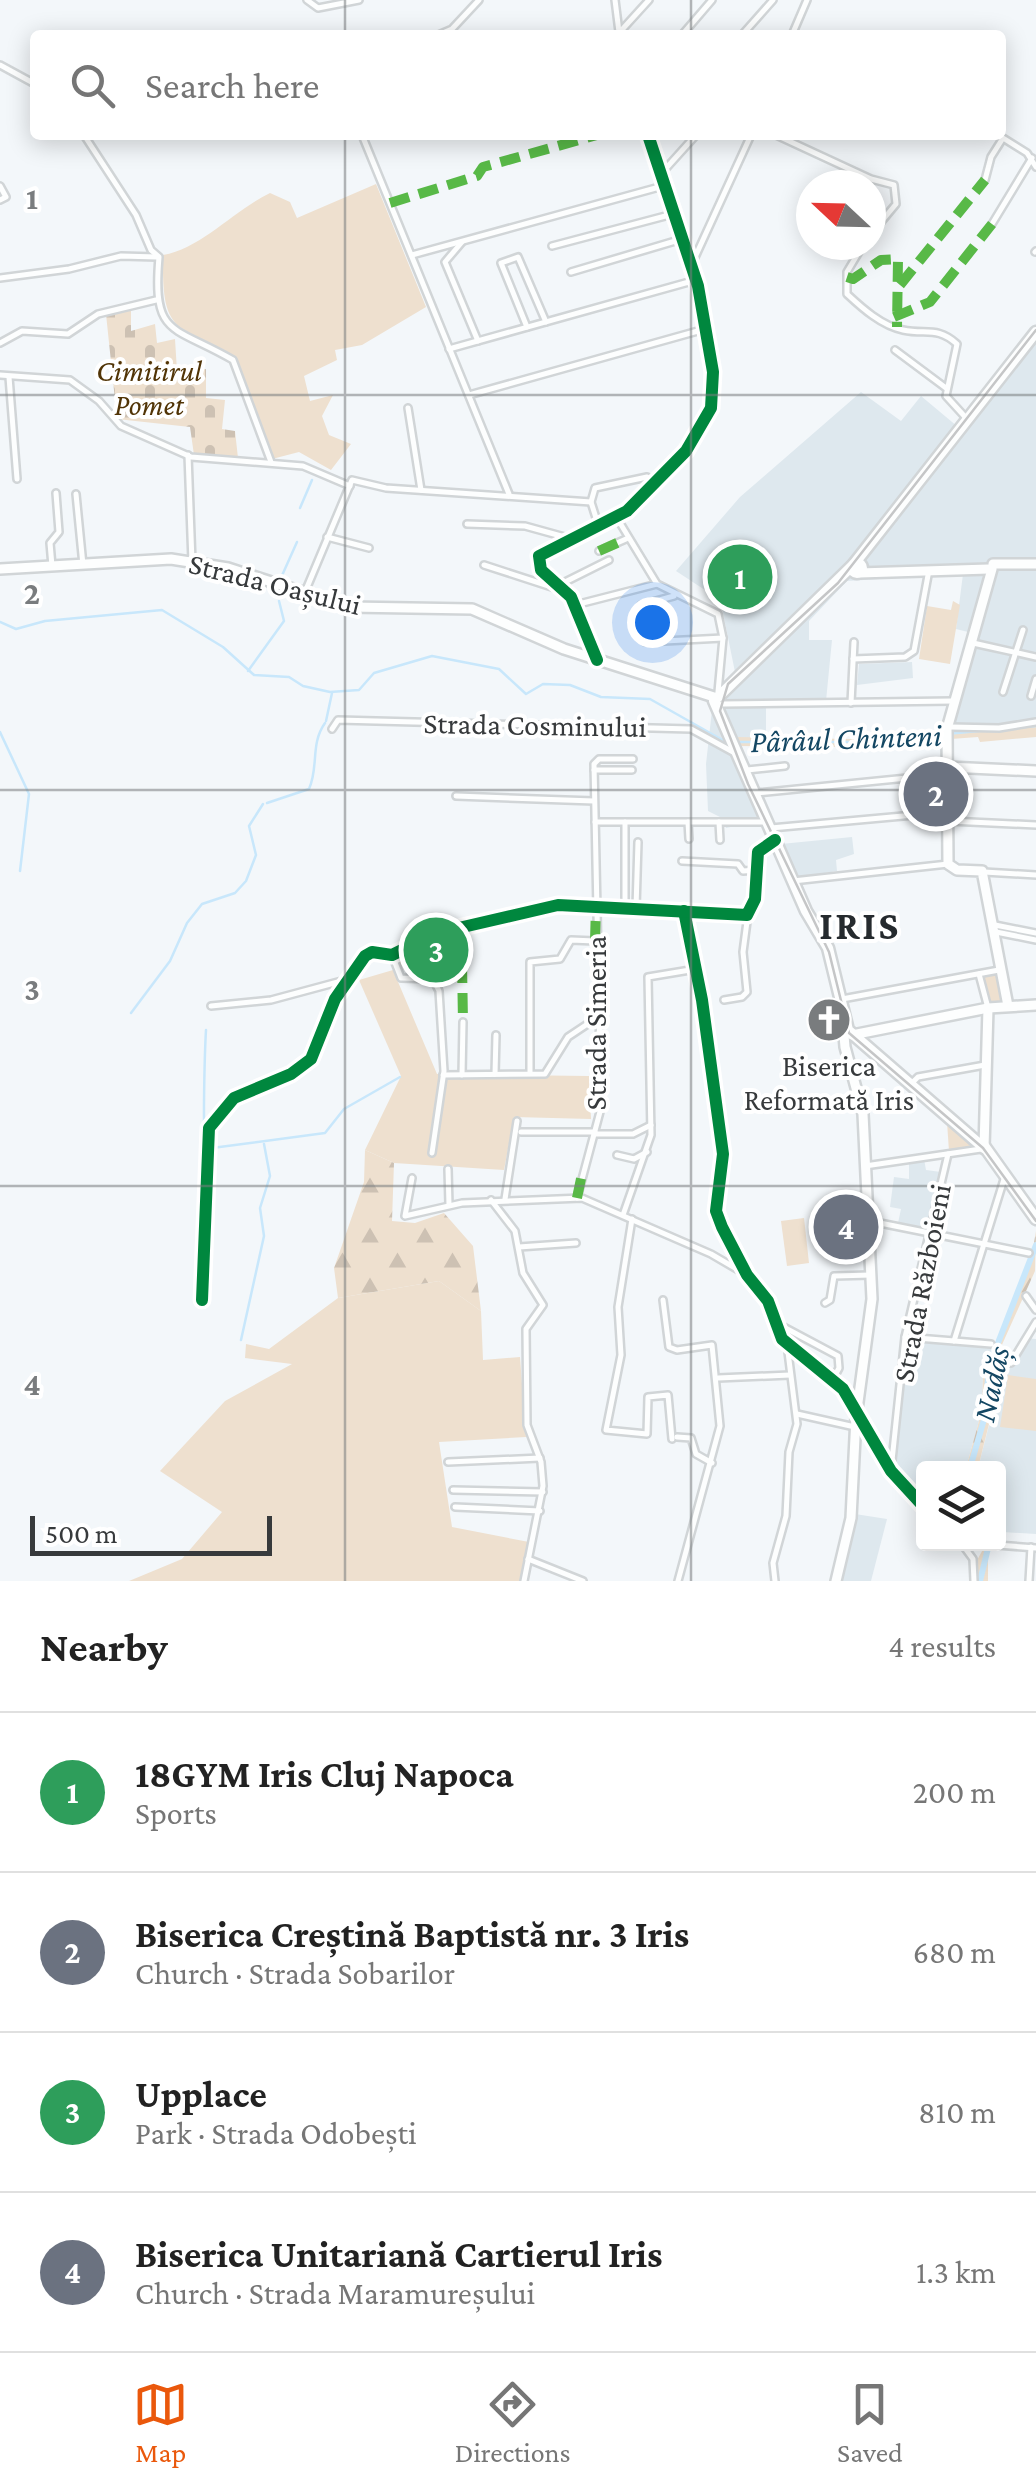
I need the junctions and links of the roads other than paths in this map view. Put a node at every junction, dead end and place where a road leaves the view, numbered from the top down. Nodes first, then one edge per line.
1 (306, 0) edge
2 (359, 0) edge
3 (479, 0) edge
4 (615, 0) edge
5 (649, 0) edge
6 (712, 0) edge
7 (773, 0) edge
8 (807, 0) edge
9 (448, 30) edge
10 (619, 30) edge
11 (623, 30) edge
12 (686, 30) edge
13 (746, 30) edge
14 (794, 30) edge
15 (0, 65) edge
16 (30, 81) edge
17 (87, 140) edge
18 (364, 140) edge
19 (652, 140) edge
20 (692, 140) edge
21 (749, 140) edge
22 (787, 140) edge
23 (1001, 140) edge
24 (1004, 140) edge
25 (1032, 158) junction
26 (1036, 167) edge
27 (850, 170) edge
28 (660, 175) junction
29 (986, 180) dead end
30 (886, 182) edge
31 (0, 186) edge
32 (663, 186) junction
33 (0, 200) edge
34 (672, 214) junction
35 (886, 216) edge
36 (992, 224) dead end
37 (682, 239) junction
38 (462, 240) junction
39 (552, 246) dead end
40 (412, 254) junction
41 (157, 257) junction
42 (856, 260) edge
43 (691, 266) junction
44 (571, 272) dead end
45 (0, 278) edge
46 (696, 280) junction
47 (156, 300) junction
48 (546, 322) junction
49 (527, 327) junction
50 (705, 329) junction
51 (1036, 332) edge
52 (478, 341) junction
53 (0, 343) edge
54 (449, 349) junction
55 (895, 350) dead end
56 (9, 375) junction
57 (0, 376) edge
58 (946, 388) junction
59 (469, 396) junction
60 (408, 408) dead end
61 (968, 419) junction
62 (188, 455) junction
63 (271, 462) junction
64 (647, 477) dead end
65 (17, 478) dead end
66 (350, 486) junction
67 (421, 490) junction
68 (56, 494) dead end
69 (76, 494) dead end
70 (509, 494) junction
71 (590, 502) junction
72 (617, 518) junction
73 (467, 524) dead end
74 (590, 531) junction
75 (327, 536) junction
76 (626, 538) junction
77 (574, 540) junction
78 (369, 548) dead end
79 (599, 551) dead end
80 (610, 560) dead end
81 (192, 562) junction
82 (484, 564) dead end
83 (1036, 564) edge
84 (52, 566) junction
85 (83, 566) junction
86 (858, 568) junction
87 (992, 568) junction
88 (0, 569) edge
89 (929, 570) junction
90 (657, 584) junction
91 (559, 585) junction
92 (566, 592) junction
93 (304, 594) junction
94 (674, 596) junction
95 (575, 605) junction
96 (642, 605) dead end
97 (1023, 630) dead end
98 (723, 638) junction
99 (645, 642) dead end
100 (854, 642) dead end
101 (970, 643) junction
102 (1016, 651) junction
103 (1036, 657) edge
104 (598, 660) junction
105 (853, 660) junction
106 (1036, 680) edge
107 (1003, 692) dead end
108 (721, 695) junction
109 (1030, 696) dead end
110 (954, 701) junction
111 (851, 703) junction
112 (1036, 722) edge
113 (332, 729) dead end
114 (947, 732) junction
115 (735, 751) junction
116 (634, 759) dead end
117 (784, 766) dead end
118 (594, 770) junction
119 (632, 770) dead end
120 (744, 771) junction
121 (948, 771) junction
122 (1036, 771) edge
123 (754, 794) junction
124 (456, 796) dead end
125 (594, 801) junction
126 (947, 816) junction
127 (595, 822) junction
128 (625, 822) junction
129 (688, 822) junction
130 (719, 822) junction
131 (768, 825) junction
132 (1036, 825) edge
133 (689, 838) dead end
134 (720, 840) dead end
135 (775, 840) junction
136 (638, 842) dead end
137 (682, 860) dead end
138 (948, 864) junction
139 (757, 870) junction
140 (982, 872) junction
141 (1036, 875) edge
142 (793, 881) junction
143 (596, 906) junction
144 (625, 907) junction
145 (636, 908) junction
146 (684, 911) junction
147 (748, 914) junction
148 (993, 928) junction
149 (1036, 937) edge
150 (595, 942) junction
151 (392, 954) junction
152 (696, 969) junction
153 (1002, 970) junction
154 (979, 974) junction
155 (351, 978) junction
156 (724, 1000) dead end
157 (1036, 1005) edge
158 (211, 1006) dead end
159 (841, 1006) junction
160 (1008, 1006) junction
161 (988, 1008) junction
162 (598, 1017) junction
163 (463, 1022) dead end
164 (564, 1030) dead end
165 (496, 1035) dead end
166 (848, 1035) junction
167 (566, 1039) junction
168 (988, 1064) junction
169 (530, 1072) junction
170 (495, 1074) junction
171 (462, 1075) junction
172 (443, 1076) junction
173 (910, 1086) junction
174 (518, 1120) dead end
175 (652, 1125) junction
176 (520, 1132) dead end
177 (594, 1133) junction
178 (984, 1148) junction
179 (648, 1152) junction
180 (432, 1153) dead end
181 (948, 1154) junction
182 (617, 1155) dead end
183 (865, 1166) junction
184 (448, 1169) dead end
185 (1006, 1174) junction
186 (412, 1178) dead end
187 (577, 1198) junction
188 (505, 1199) junction
189 (491, 1200) junction
190 (449, 1205) junction
191 (623, 1216) junction
192 (1036, 1218) edge
193 (632, 1219) junction
194 (868, 1220) junction
195 (931, 1230) junction
196 (985, 1242) junction
197 (576, 1243) dead end
198 (519, 1247) junction
199 (1029, 1253) dead end
200 (747, 1275) junction
201 (872, 1275) junction
202 (1026, 1296) dead end
203 (202, 1300) dead end
204 (663, 1300) dead end
205 (825, 1303) dead end
206 (1036, 1310) edge
207 (1036, 1322) edge
208 (776, 1323) junction
209 (905, 1338) junction
210 (954, 1342) junction
211 (787, 1344) junction
212 (991, 1344) dead end
213 (1012, 1364) dead end
214 (790, 1374) junction
215 (717, 1378) junction
216 (833, 1379) junction
217 (796, 1414) junction
218 (857, 1416) junction
219 (540, 1458) junction
220 (448, 1462) dead end
221 (712, 1462) junction
222 (891, 1471) junction
223 (453, 1490) dead end
224 (542, 1492) junction
225 (916, 1498) edge
226 (455, 1507) dead end
227 (540, 1511) junction
228 (1006, 1546) edge
229 (1034, 1548) edge
230 (967, 1551) edge
231 (528, 1559) junction
232 (524, 1581) edge
233 (582, 1581) edge
234 (678, 1581) edge
235 (776, 1581) edge
236 (836, 1581) edge
237 (974, 1581) edge
238 (1029, 1581) edge

1 - 2 street
3 - 9 street
4 - 10 street
5 - 11 street
6 - 12 street
7 - 13 street
8 - 14 street
15 - 16 street
17 - 41 street
18 - 40 street
19 - 28 street
20 - 28 street
21 - 43 street
22 - 27 street
23 - 29 street
24 - 25 street
25 - 26 street
25 - 36 street
28 - 32 street
30 - 35 street
31 - 33 street
32 - 34 street
32 - 38 street
34 - 37 street
34 - 39 street
37 - 43 street
37 - 44 street
38 - 40 street
38 - 52 street
40 - 54 street
41 - 45 street
41 - 47 street
42 - 58 street
43 - 46 street
46 - 48 street
46 - 50 street
47 - 53 street
47 - 63 street
48 - 49 street
48 - 49 street
49 - 52 street
50 - 59 street
50 - 72 street
51 - 61 main road
52 - 54 street
54 - 59 street
55 - 58 street
56 - 57 street
56 - 62 street
56 - 65 street
58 - 61 street
59 - 70 street
60 - 67 street
61 - 86 main road
62 - 63 street
62 - 81 street
63 - 66 street
64 - 71 street
66 - 67 street
66 - 75 street
67 - 70 street
68 - 84 street
69 - 85 street
70 - 71 street
71 - 74 street
72 - 74 street
72 - 76 street
73 - 77 street
74 - 77 street
75 - 78 street
75 - 93 street
76 - 79 street
76 - 90 street
77 - 91 street
80 - 91 street
81 - 85 main road, Strada Oașului
81 - 93 main road, Strada Oașului
82 - 92 street
83 - 87 main road
84 - 85 main road, Strada Oașului
84 - 88 main road, Strada Oașului
86 - 89 main road
86 - 108 main road
87 - 89 main road
87 - 101 main road
89 - 105 street
90 - 94 street
90 - 95 street
91 - 92 street
92 - 95 street
93 - 104 main road, Strada Oașului
94 - 96 street
94 - 98 street
95 - 104 street
97 - 102 street
98 - 99 street
98 - 108 street
100 - 105 street
101 - 102 street
101 - 110 main road
102 - 103 street
102 - 107 street
104 - 108 main road, Strada Oașului
105 - 111 street
106 - 109 street
108 - 111 street
108 - 115 main road
110 - 111 street
110 - 114 main road
112 - 114 street
113 - 115 street, Strada Cosminului
114 - 121 main road
115 - 120 main road
116 - 118 street
117 - 120 street
118 - 119 street
118 - 125 street, Strada Simeria
120 - 123 main road
121 - 122 main road
121 - 123 street
121 - 126 main road
123 - 131 main road
124 - 125 street
125 - 127 street, Strada Simeria
126 - 131 street
126 - 132 street
126 - 138 main road
127 - 128 street
127 - 143 street, Strada Simeria
128 - 129 street
128 - 144 street
129 - 130 street
129 - 133 street
130 - 131 street
130 - 134 street
131 - 135 main road
135 - 139 street
135 - 142 main road
136 - 145 street
137 - 139 street
138 - 140 main road
138 - 142 street
139 - 147 street
140 - 141 street
140 - 148 main road
142 - 159 main road
143 - 144 street
143 - 150 street, Strada Simeria
143 - 151 street
144 - 145 street
145 - 146 street
146 - 147 street
146 - 152 street
147 - 156 street
148 - 149 street
148 - 153 main road
150 - 162 street, Strada Simeria
150 - 169 street
151 - 155 street
151 - 172 street
152 - 175 street
152 - 200 street
153 - 154 street
153 - 160 main road
154 - 159 street
154 - 161 street
155 - 158 street
155 - 203 street
157 - 160 main road
159 - 166 main road
160 - 161 main road
161 - 166 main road
161 - 168 main road
162 - 167 street
162 - 177 street, Strada Simeria
163 - 171 street
164 - 167 street
165 - 170 street
166 - 173 main road
166 - 183 main road
167 - 169 street
168 - 173 street
168 - 178 main road
169 - 170 street
170 - 171 street
171 - 172 street
172 - 180 street
173 - 178 main road
174 - 188 street
175 - 177 street
175 - 179 street
176 - 177 street
177 - 187 street, Strada Simeria
178 - 181 street
178 - 185 main road
179 - 182 street
179 - 191 street
181 - 183 street
181 - 195 street, Strada Războieni
183 - 194 main road
184 - 190 street
185 - 192 main road
185 - 196 street
186 - 190 street
187 - 188 street
187 - 191 street
188 - 189 street
189 - 190 street
189 - 198 street
191 - 193 street
193 - 200 street
193 - 221 street
194 - 195 street
194 - 201 main road
195 - 196 street
195 - 209 street, Strada Războieni
196 - 199 street
196 - 210 street
197 - 198 street
198 - 219 street
200 - 208 street
201 - 205 street
201 - 218 main road
202 - 206 street
204 - 215 street
207 - 213 street
208 - 211 street
208 - 216 street
209 - 210 street
209 - 222 street, Strada Războieni
210 - 212 street
211 - 214 street
211 - 216 street
214 - 215 street
214 - 217 street
215 - 221 street
216 - 218 street
217 - 218 street
217 - 235 street
218 - 222 street
218 - 236 main road
219 - 220 street
219 - 224 street
221 - 234 street
222 - 225 street
223 - 224 street
224 - 227 street
226 - 227 street
227 - 231 street
228 - 229 street
229 - 238 street
230 - 237 street
231 - 232 street
231 - 233 street

